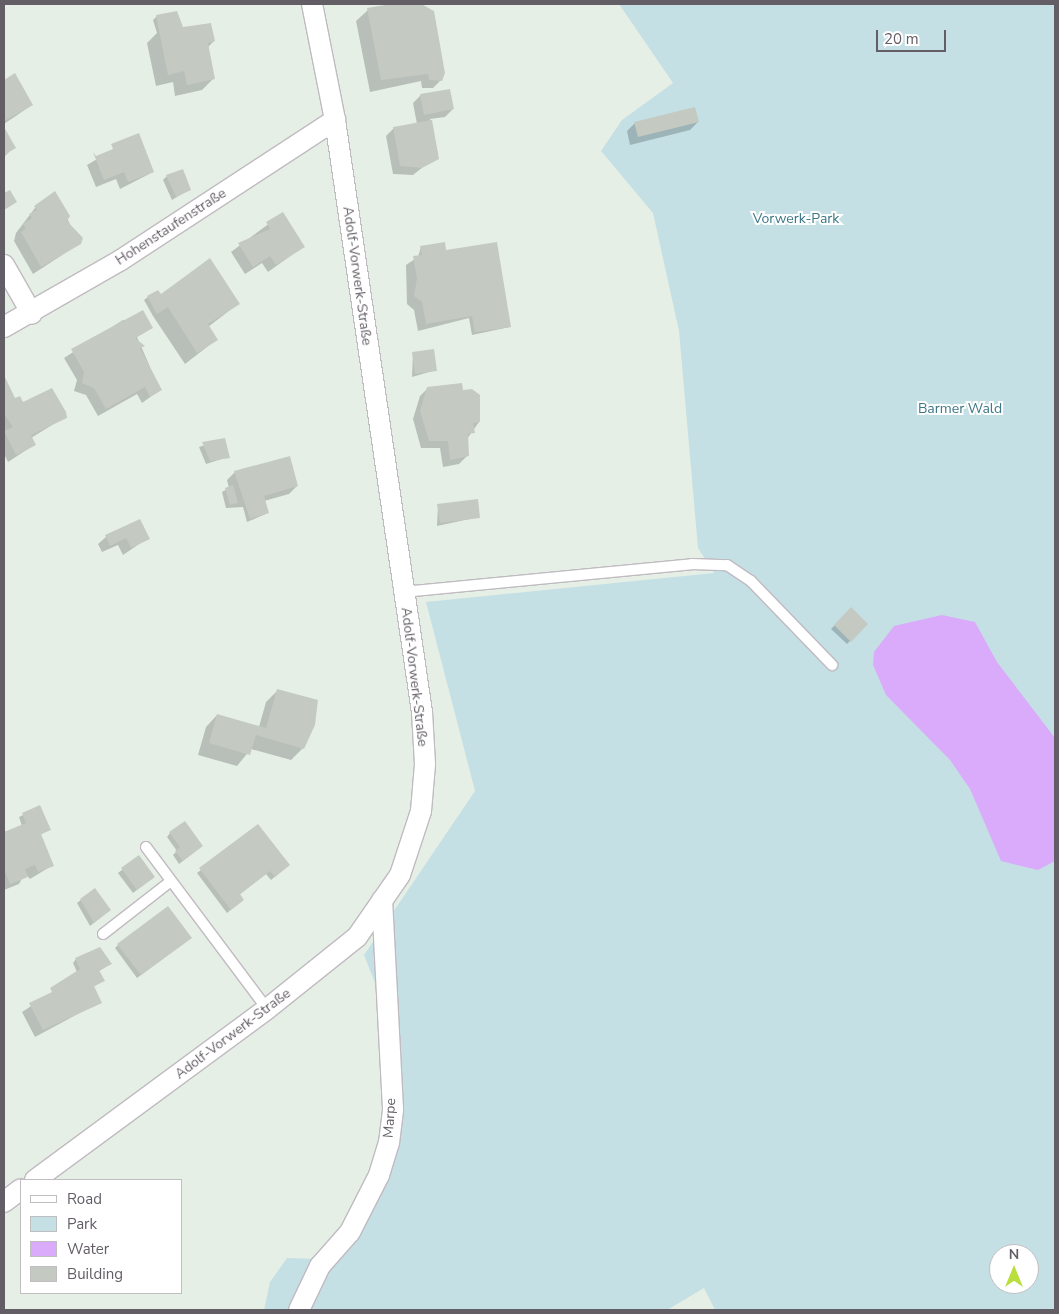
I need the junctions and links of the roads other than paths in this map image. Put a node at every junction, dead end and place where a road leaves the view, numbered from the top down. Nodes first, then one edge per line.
1 (312, 4) edge
2 (335, 120) junction
3 (4, 265) edge
4 (32, 314) junction
5 (4, 327) edge
6 (403, 592) junction
7 (832, 665) dead end
8 (146, 848) dead end
9 (171, 881) junction
10 (382, 900) junction
11 (102, 934) dead end
12 (267, 1009) junction
13 (35, 1179) edge
14 (20, 1191) edge
15 (4, 1202) edge
16 (299, 1310) edge

1 - 2 street, Adolf-Vorwerk-Straße
2 - 4 street, Hohenstaufenstraße
2 - 6 street, Adolf-Vorwerk-Straße
3 - 4 street
4 - 5 street, Hohenstaufenstraße
6 - 7 lane
6 - 10 street, Adolf-Vorwerk-Straße
8 - 9 lane
9 - 11 lane
9 - 12 lane
10 - 12 street, Adolf-Vorwerk-Straße
10 - 16 street, Marpe
12 - 13 street, Adolf-Vorwerk-Straße
14 - 15 street

